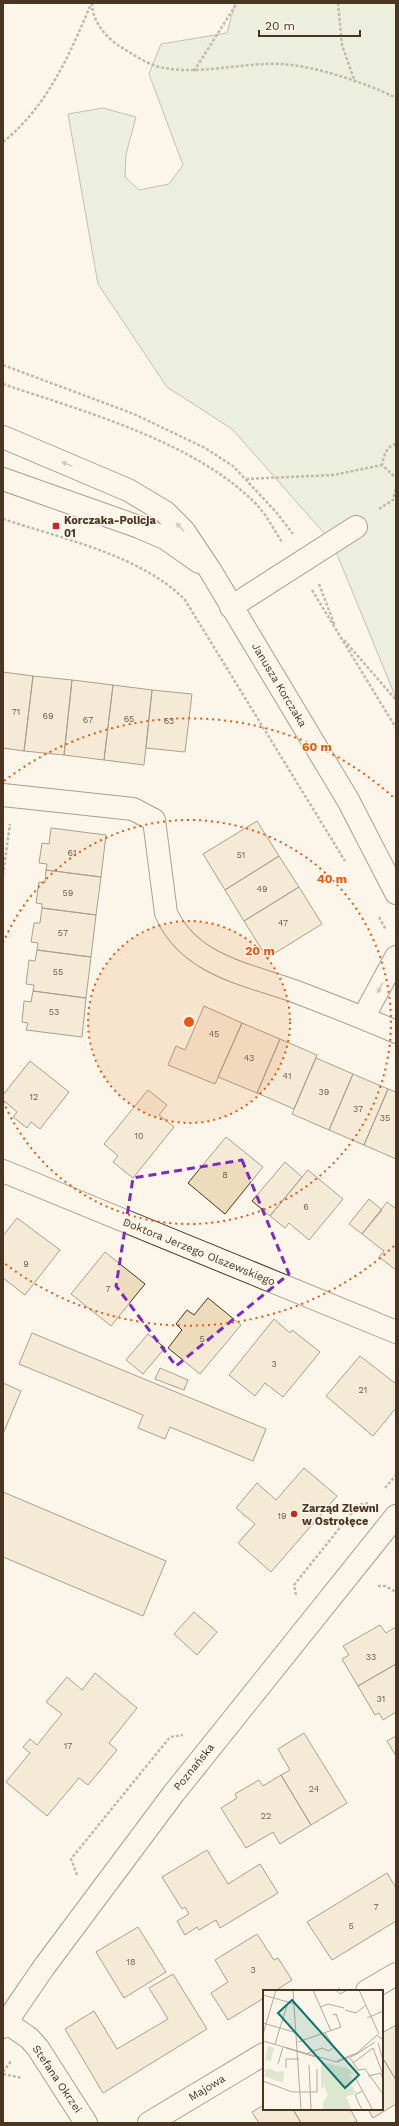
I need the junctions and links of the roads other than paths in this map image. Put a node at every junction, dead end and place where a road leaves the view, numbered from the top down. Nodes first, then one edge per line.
1 (3, 437) edge
2 (3, 478) edge
3 (356, 527) dead end
4 (210, 570) junction
5 (231, 607) junction
6 (3, 795) edge
7 (348, 800) junction
8 (396, 862) edge
9 (396, 893) edge
10 (396, 957) edge
11 (363, 1018) junction
12 (396, 1032) edge
13 (3, 1171) edge
14 (396, 1332) edge
15 (393, 1530) edge
16 (396, 1974) edge
17 (369, 1990) edge
18 (4, 2025) edge
19 (263, 2055) edge
20 (86, 2123) edge
21 (150, 2123) edge

4 -> 1 street, Janusza Korczaka
2 - 4 street, Janusza Korczaka
3 - 5 street
4 - 5 street, Janusza Korczaka
5 - 7 street, Janusza Korczaka
6 - 11 street
7 - 8 street, Janusza Korczaka
7 - 9 street, Janusza Korczaka
10 -> 11 street
11 - 12 street
13 - 14 street, Doktora Jerzego Olszewskiego
15 - 18 street, Poznańska
16 - 17 street
18 - 20 street, Stefana Okrzei
19 - 21 street, Majowa

